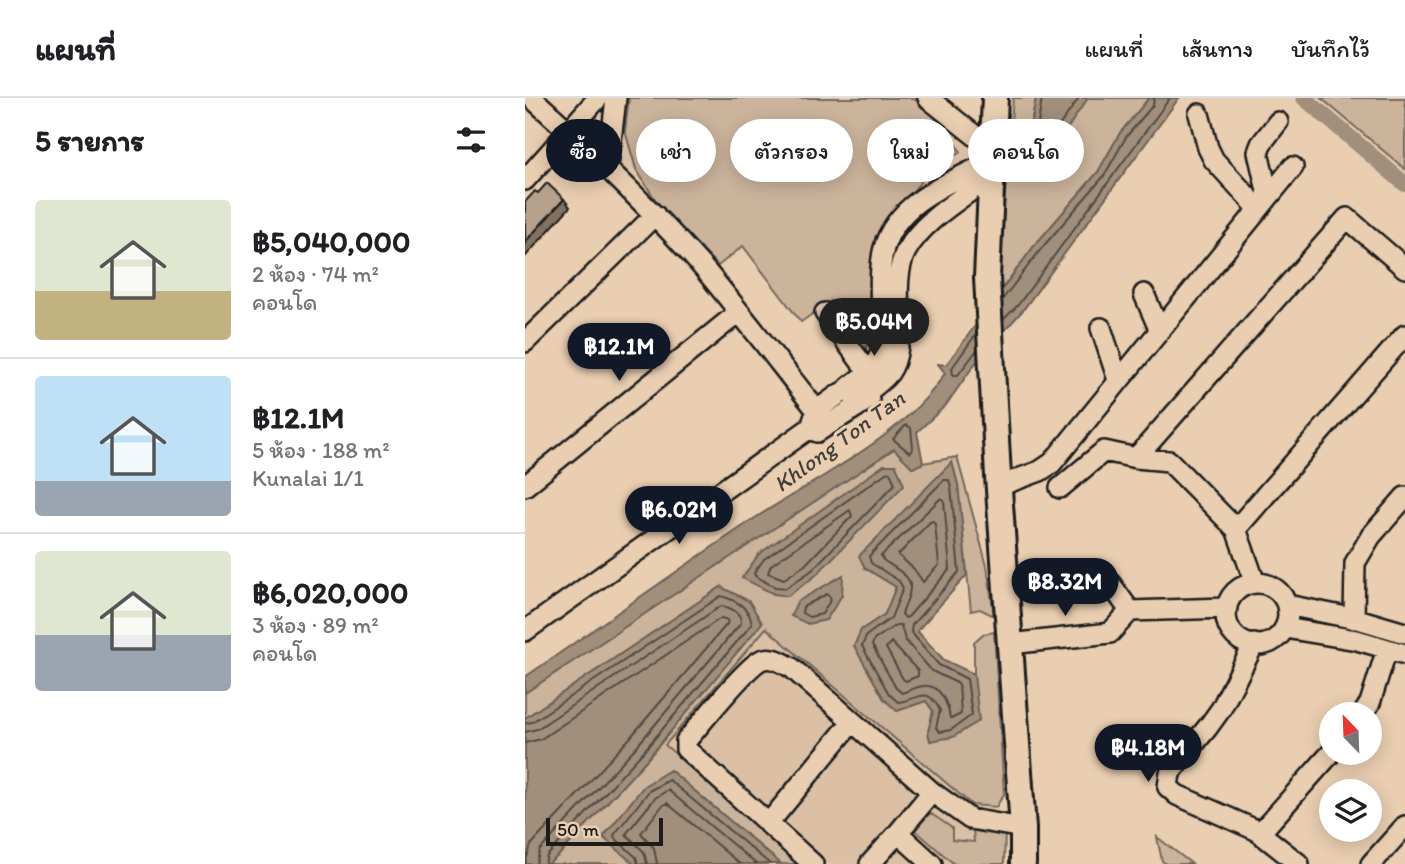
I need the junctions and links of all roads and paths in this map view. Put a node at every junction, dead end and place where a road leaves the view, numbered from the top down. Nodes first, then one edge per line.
1 (533, 98) edge
2 (598, 98) edge
3 (616, 98) edge
4 (928, 98) edge
5 (995, 98) edge
6 (1199, 114) dead end
7 (556, 119) edge
8 (580, 119) edge
9 (614, 119) edge
10 (994, 119) edge
11 (1279, 122) dead end
12 (968, 138) edge
13 (546, 157) edge
14 (1293, 167) dead end
15 (968, 174) edge
16 (525, 180) edge
17 (622, 181) edge
18 (971, 182) edge
19 (991, 182) edge
20 (1263, 202) junction
21 (655, 215) junction
22 (1405, 268) edge
23 (1144, 294) dead end
24 (739, 312) junction
25 (825, 313) dead end
26 (1101, 328) dead end
27 (1160, 329) junction
28 (1405, 335) edge
29 (525, 342) edge
30 (894, 364) junction
31 (873, 378) junction
32 (1118, 380) junction
33 (817, 420) junction
34 (794, 440) junction
35 (1136, 458) junction
36 (525, 486) edge
37 (999, 486) junction
38 (1060, 488) dead end
39 (1405, 496) edge
40 (1236, 529) junction
41 (1005, 579) junction
42 (1255, 583) junction
43 (1287, 605) junction
44 (1227, 608) junction
45 (1130, 611) junction
46 (1355, 619) junction
47 (1285, 628) junction
48 (525, 631) edge
49 (1405, 633) edge
50 (1010, 644) junction
51 (1254, 644) junction
52 (1396, 652) edge
53 (1371, 702) edge
54 (852, 722) junction
55 (1320, 765) edge
56 (932, 792) junction
57 (768, 824) junction
58 (1405, 826) edge
59 (1023, 828) junction
60 (898, 833) junction
61 (1260, 833) junction
62 (813, 864) edge
63 (870, 864) edge
64 (932, 864) edge
65 (1023, 864) edge
66 (1299, 864) edge
67 (1371, 864) edge

1 - 7 street
2 - 8 street
3 - 9 street
4 - 12 street
5 - 10 main road
6 - 20 street
11 - 20 street
13 - 16 street
14 - 20 street
15 - 31 street
17 - 21 street
18 - 30 street
19 - 37 main road
20 - 27 street
21 - 24 street
21 - 29 street
22 - 35 street
23 - 27 street
24 - 33 street
24 - 36 street
25 - 31 street
26 - 32 street
27 - 32 street
28 - 40 street
30 - 31 street
30 - 34 street
31 - 33 street
32 - 37 street
33 - 34 street
34 - 48 street
35 - 38 street
35 - 40 street
37 - 41 main road
39 - 46 street
40 - 42 street
41 - 45 street
41 - 50 main road
42 - 43 street
42 - 44 street
43 - 46 street
43 - 47 street
44 - 45 street
44 - 51 street
45 - 50 street
46 - 49 street
47 - 51 street
47 - 52 street
50 - 59 main road
51 - 61 street
52 - 53 street
54 - 56 street
54 - 57 street
54 - 57 street
55 - 61 street
56 - 59 street
56 - 60 street
57 - 62 street
58 - 67 street
59 - 65 main road
60 - 63 street
60 - 64 street
61 - 66 street

